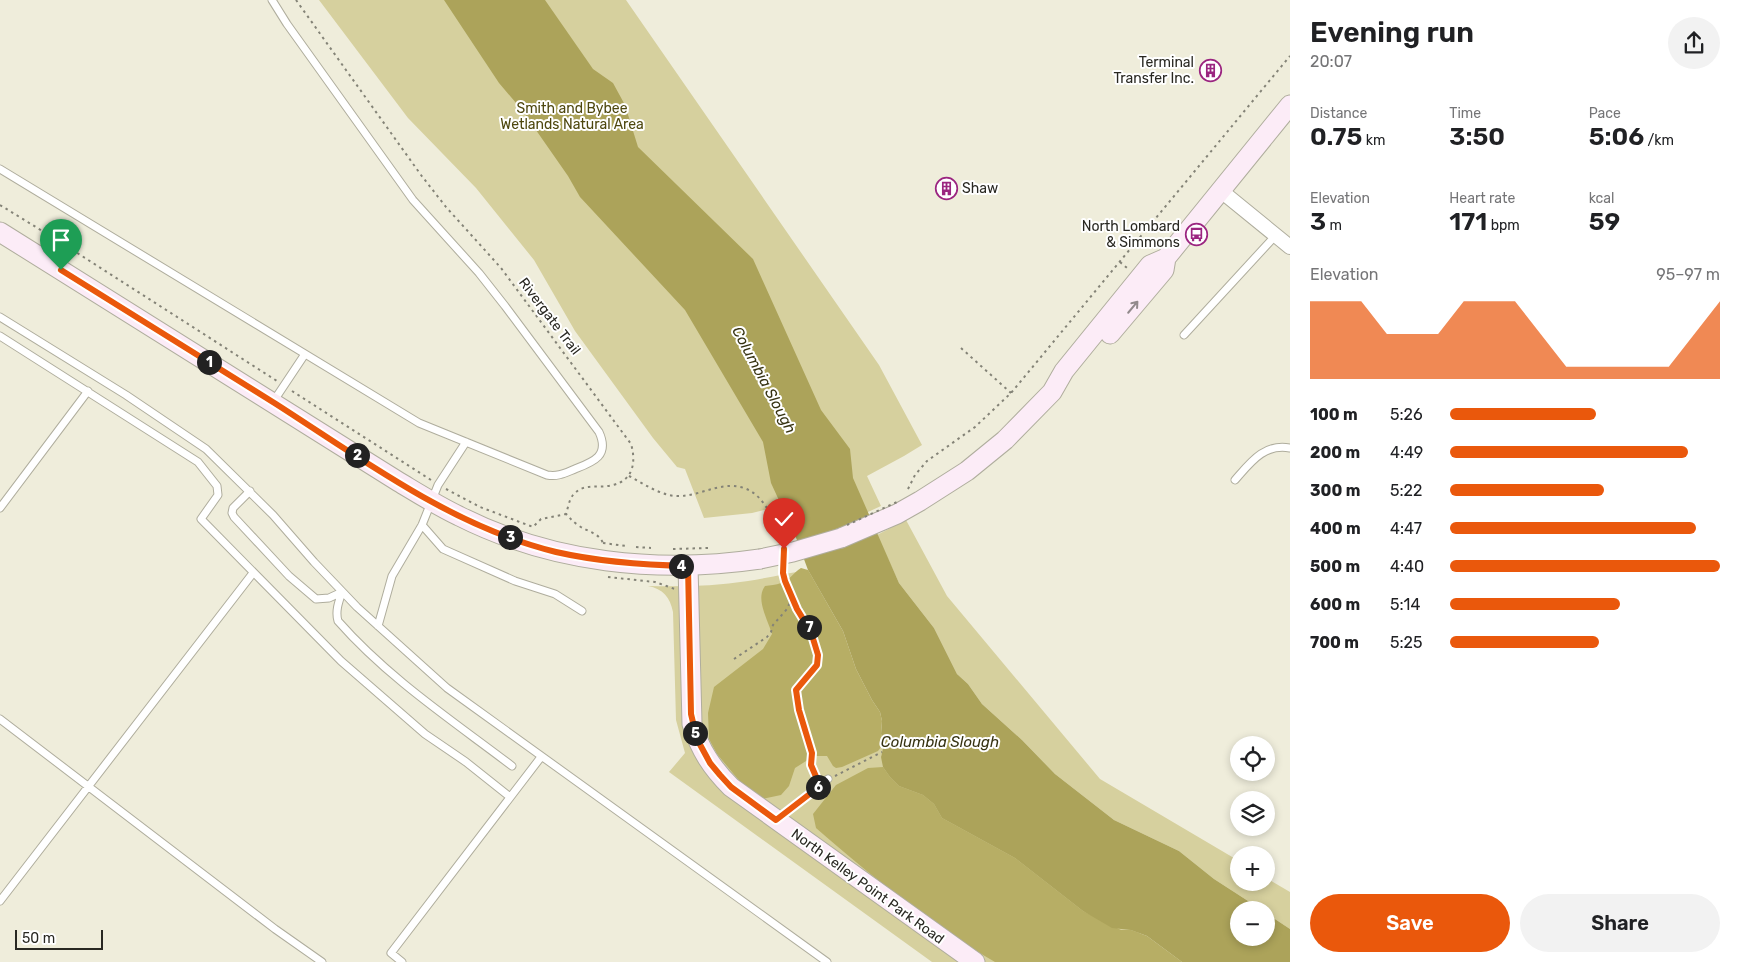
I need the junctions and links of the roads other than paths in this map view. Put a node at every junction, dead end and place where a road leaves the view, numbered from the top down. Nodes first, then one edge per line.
1 (272, 0) edge
2 (1290, 105) edge
3 (0, 169) edge
4 (1220, 190) junction
5 (0, 232) edge
6 (1276, 235) junction
7 (1290, 247) edge
8 (0, 317) edge
9 (1184, 335) dead end
10 (0, 336) edge
11 (305, 354) junction
12 (88, 391) junction
13 (273, 402) junction
14 (466, 442) junction
15 (1290, 448) edge
16 (1235, 480) dead end
17 (250, 491) junction
18 (431, 502) junction
19 (0, 508) edge
20 (422, 524) junction
21 (688, 566) junction
22 (253, 573) junction
23 (342, 592) junction
24 (582, 611) dead end
25 (378, 626) junction
26 (0, 719) edge
27 (541, 757) junction
28 (512, 766) dead end
29 (828, 780) road end
30 (89, 786) junction
31 (510, 798) junction
32 (776, 820) junction
33 (0, 901) edge
34 (322, 962) edge
35 (402, 962) edge
36 (827, 962) edge
37 (975, 962) edge

1 - 14 lane
2 - 4 main road
3 - 11 lane
4 - 6 street
4 - 21 main road, bridge
5 - 13 main road
6 - 7 street
6 - 9 lane
8 - 17 lane
10 - 12 lane
11 - 13 lane
11 - 14 lane
12 - 19 lane
12 - 22 lane
13 - 18 main road
14 - 18 lane
15 - 16 lane
17 - 23 lane
17 - 23 lane
18 - 20 lane
18 - 21 main road
20 - 24 lane
20 - 25 lane
21 - 32 main road, North Kelley Point Park Road
22 - 30 lane
22 - 31 lane
23 - 25 lane
23 - 28 lane
25 - 27 lane
26 - 30 lane
27 - 31 lane
27 - 36 lane
29 - 32 lane
30 - 33 lane
30 - 34 lane
31 - 35 lane
32 - 37 main road, North Kelley Point Park Road

